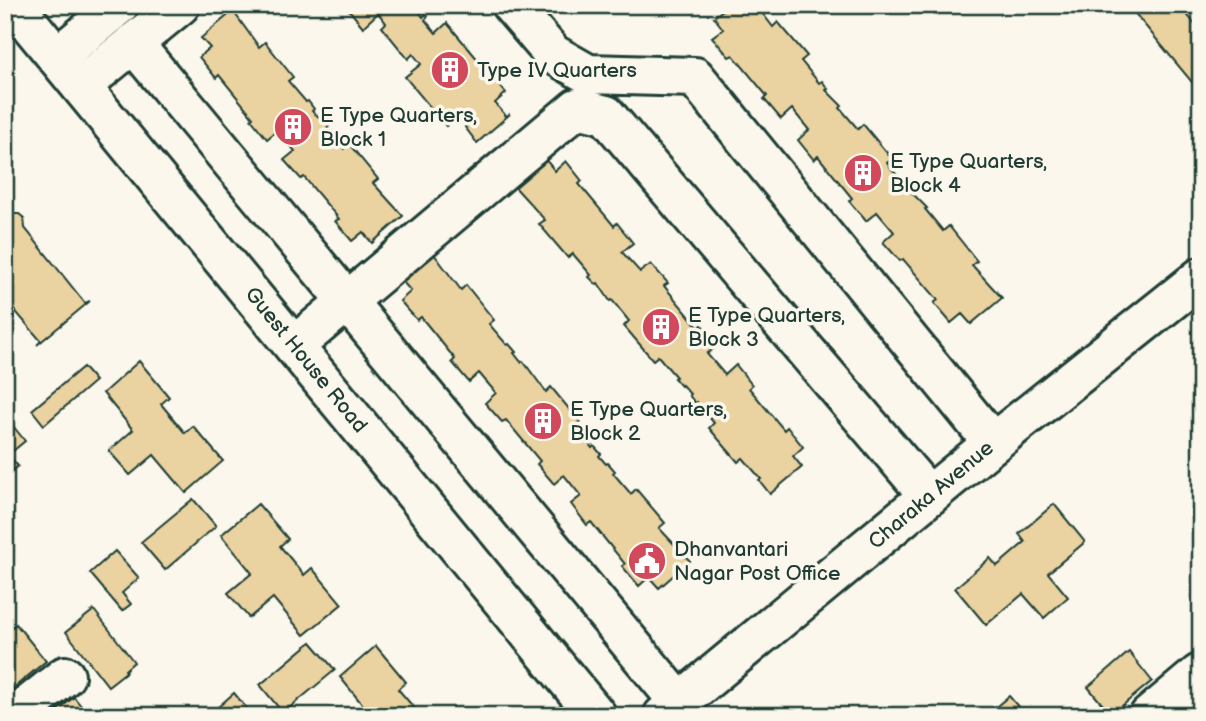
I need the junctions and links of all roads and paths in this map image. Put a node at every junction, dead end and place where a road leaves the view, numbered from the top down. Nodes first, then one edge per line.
1 (12, 5) edge
2 (119, 5) edge
3 (180, 5) edge
4 (511, 5) edge
5 (5, 9) edge
6 (133, 43) junction
7 (57, 57) junction
8 (81, 86) junction
9 (1201, 277) edge
10 (347, 302) junction
11 (295, 346) junction
12 (993, 443) junction
13 (929, 496) junction
14 (1199, 674) dead end
15 (65, 676) dead end
16 (671, 709) edge
17 (15, 716) edge
18 (597, 716) edge
19 (1149, 716) edge

1 - 5 street
1 - 7 street, Guest House Road
2 - 7 street
3 - 6 street
4 - 12 street
6 - 8 street
6 - 10 street
7 - 8 street, Guest House Road
8 - 11 street, Guest House Road
9 - 12 street, Charaka Avenue
10 - 11 street
10 - 13 street
10 - 16 street
11 - 18 street, Guest House Road
12 - 13 street, Charaka Avenue
13 - 16 street, Charaka Avenue
14 - 19 street
15 - 17 street

